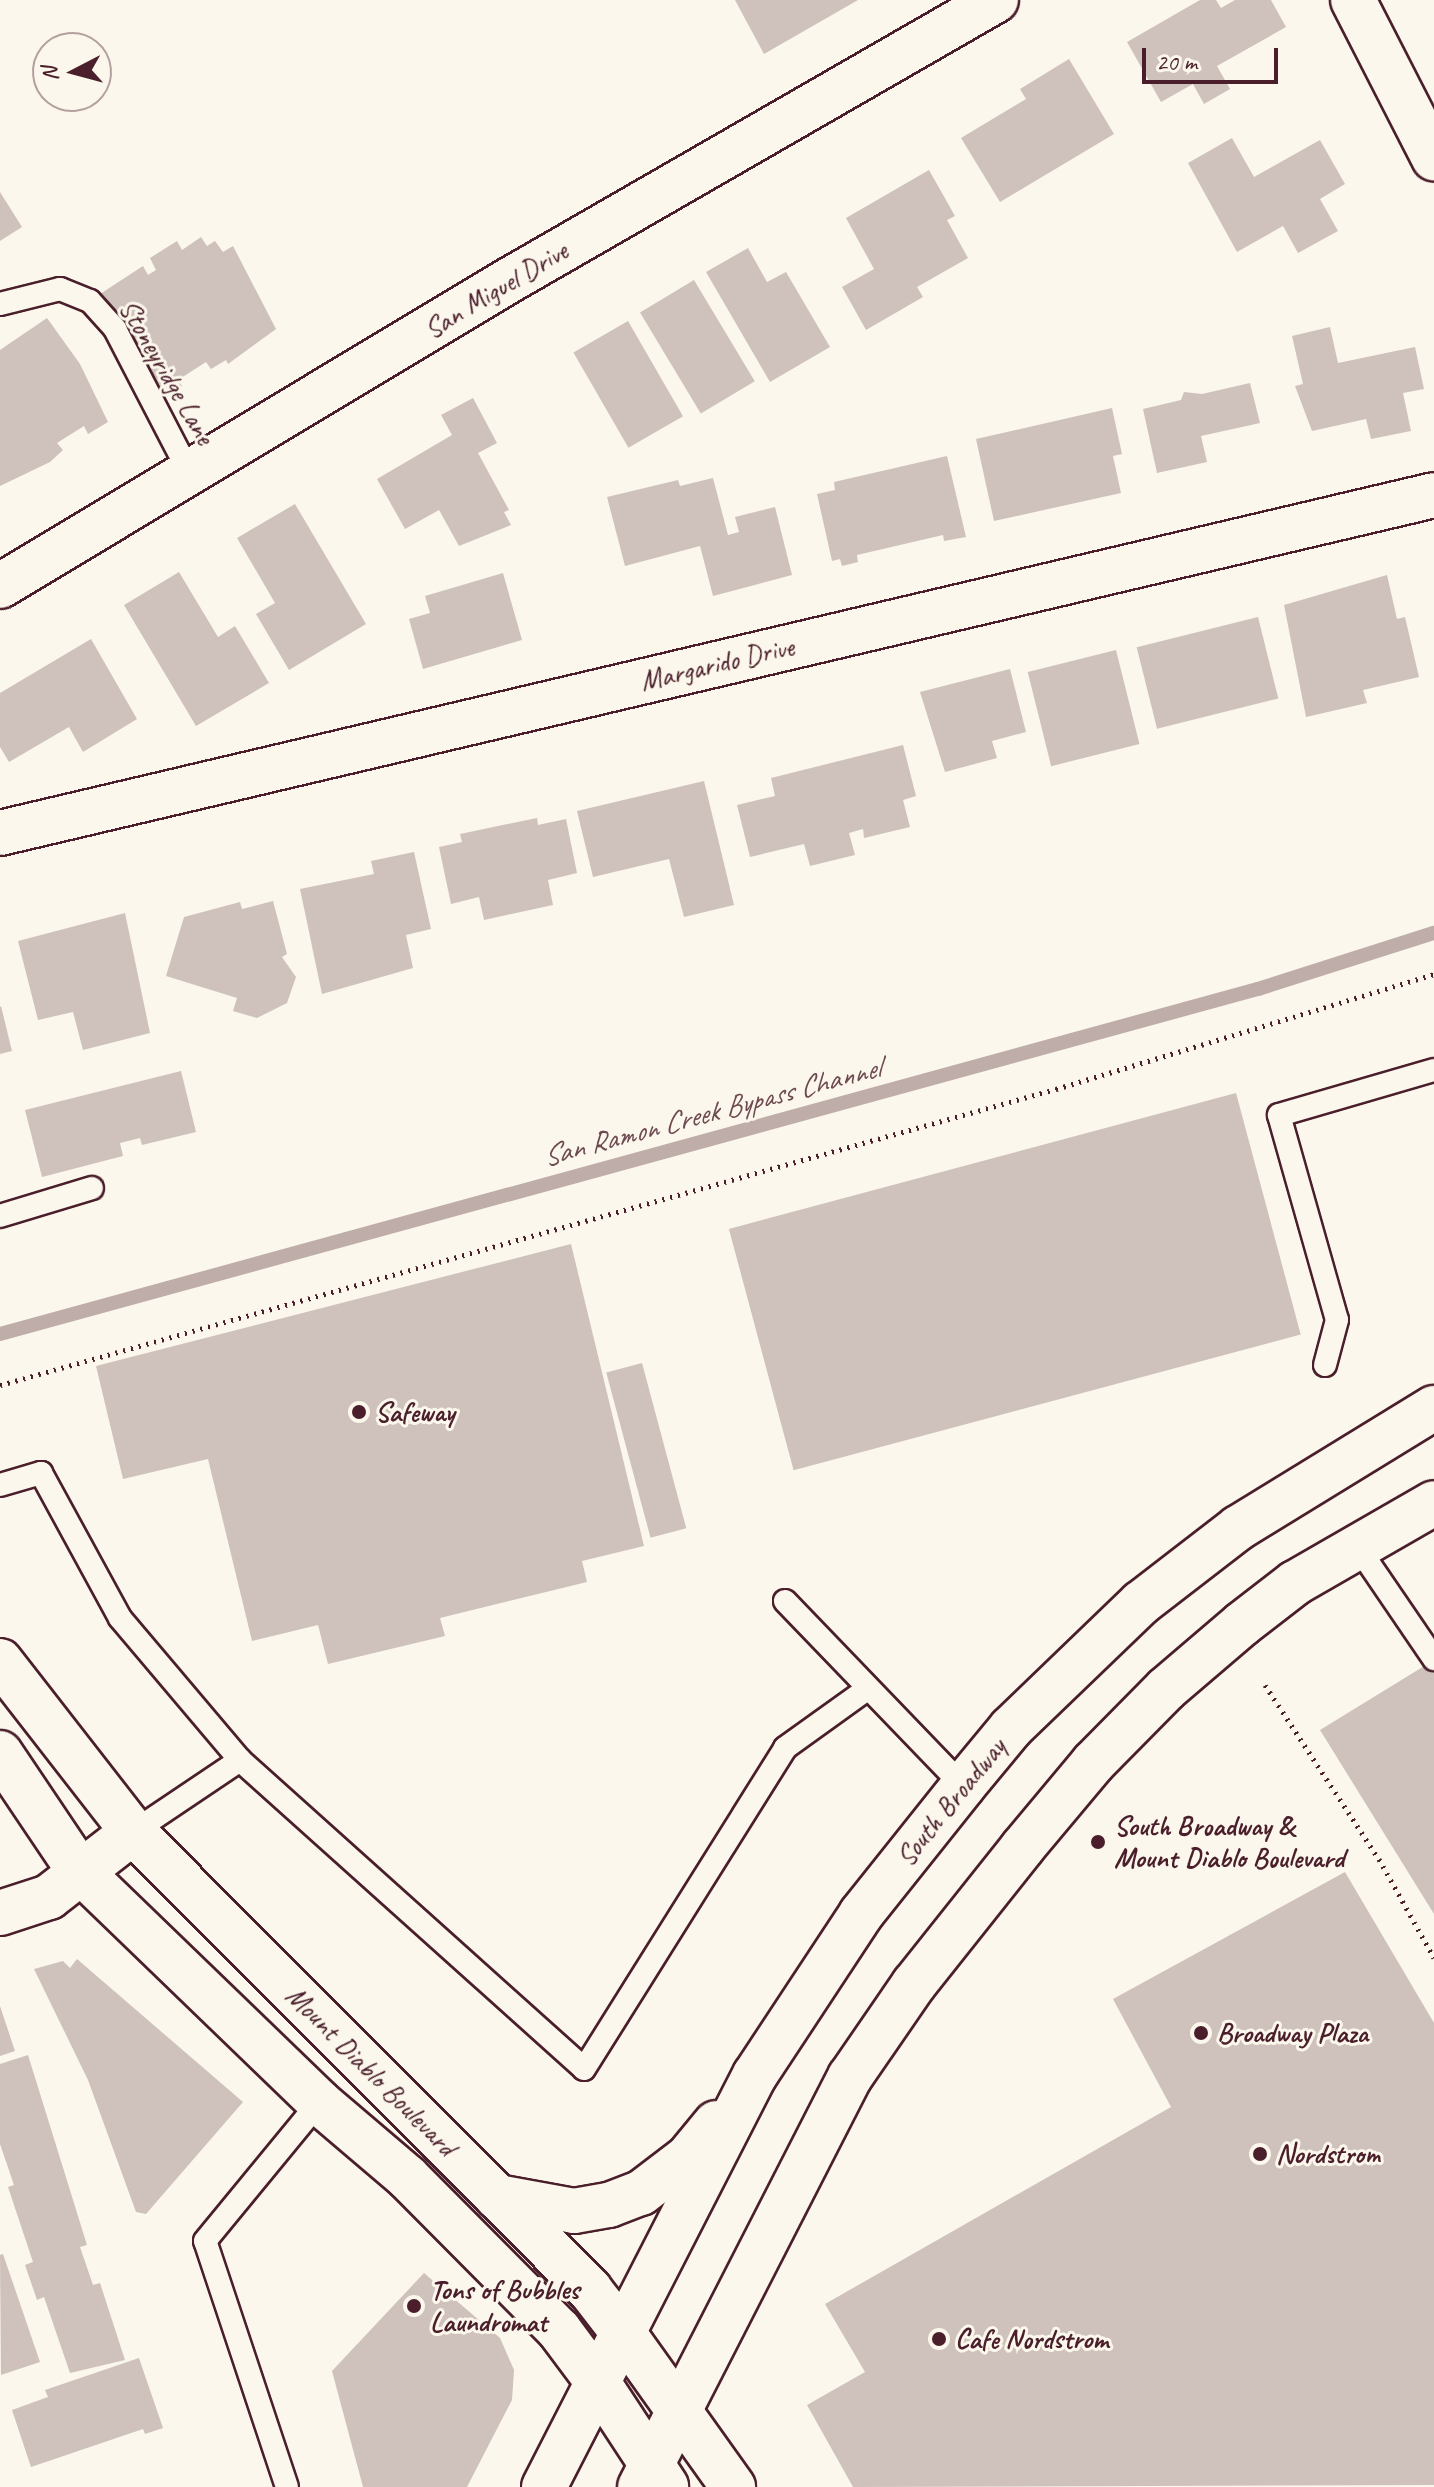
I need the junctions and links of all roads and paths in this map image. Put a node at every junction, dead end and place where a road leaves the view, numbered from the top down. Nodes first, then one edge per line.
1 (996, 0) edge
2 (1353, 0) edge
3 (1434, 158) edge
4 (0, 304) edge
5 (189, 472) junction
6 (1434, 495) edge
7 (0, 586) edge
8 (0, 833) edge
9 (1434, 974) edge
10 (1434, 1070) edge
11 (92, 1188) dead end
12 (0, 1216) edge
13 (1325, 1365) dead end
14 (0, 1385) edge
15 (1434, 1408) edge
16 (0, 1485) edge
17 (1434, 1503) edge
18 (1357, 1546) junction
19 (785, 1601) dead end
20 (1434, 1659) edge
21 (0, 1661) edge
22 (1265, 1685) dead end
23 (867, 1689) junction
24 (0, 1753) edge
25 (240, 1760) junction
26 (963, 1786) junction
27 (133, 1832) junction
28 (78, 1869) junction
29 (0, 1913) edge
30 (1434, 1958) edge
31 (755, 2075) junction
32 (319, 2102) junction
33 (497, 2197) junction
34 (624, 2334) junction
35 (597, 2381) junction
36 (678, 2413) junction
37 (653, 2479) edge
38 (287, 2487) edge
39 (544, 2487) edge
40 (733, 2487) edge

1 - 5 street, San Miguel Drive
2 - 3 street
4 - 5 lane, Stoneyridge Lane
5 - 7 street, San Miguel Drive
6 - 8 street, Margarido Drive
9 - 14 path
10 - 13 lane
11 - 12 lane
15 - 26 street, South Broadway
16 - 25 lane
17 - 18 street
18 - 20 lane
18 - 36 street
19 - 23 lane
21 - 27 street, Mount Diablo Boulevard
22 - 30 path
23 - 25 lane
23 - 26 lane
24 - 28 street, Mount Diablo Boulevard
25 - 27 lane
26 - 31 street, South Broadway
27 - 28 street
27 - 33 street, Mount Diablo Boulevard
28 - 29 street
28 - 32 street, Mount Diablo Boulevard
31 - 33 street
31 - 34 street, South Broadway
32 - 35 street, Mount Diablo Boulevard
32 - 38 lane
33 - 34 street, Mount Diablo Boulevard
34 - 35 street, South Broadway
34 - 36 street, Mount Diablo Boulevard
35 - 37 street, Mount Diablo Boulevard
35 - 39 street, South Broadway
36 - 37 street
36 - 40 street, Mount Diablo Boulevard

